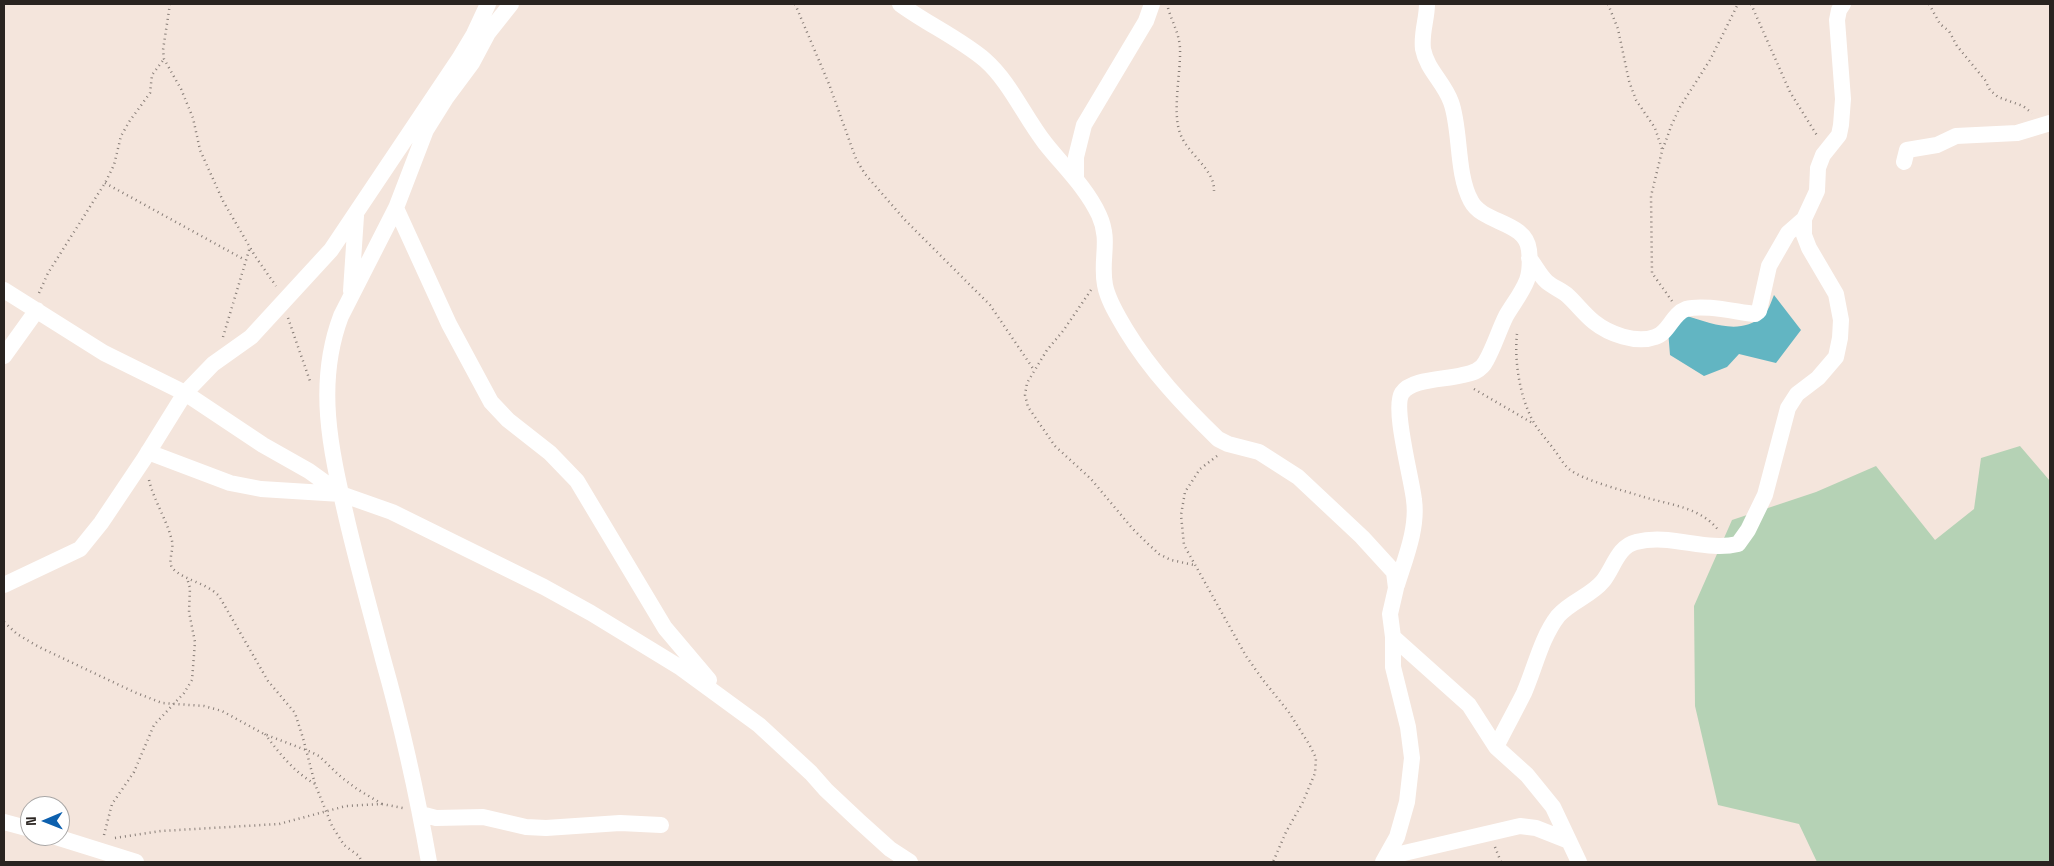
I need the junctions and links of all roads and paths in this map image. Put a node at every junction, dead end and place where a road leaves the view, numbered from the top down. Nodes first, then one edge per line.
1 (170, 4) edge
2 (488, 4) edge
3 (511, 4) edge
4 (795, 4) edge
5 (900, 4) edge
6 (1152, 4) edge
7 (1168, 4) edge
8 (1427, 4) edge
9 (1608, 4) edge
10 (1738, 4) edge
11 (1751, 4) edge
12 (1843, 4) edge
13 (1929, 4) edge
14 (164, 60) junction
15 (2046, 124) edge
16 (1662, 151) junction
17 (1823, 155) junction
18 (1904, 162) dead end
19 (1076, 177) junction
20 (105, 183) junction
21 (1214, 192) dead end
22 (396, 208) junction
23 (356, 216) junction
24 (1804, 219) junction
25 (250, 246) junction
26 (1530, 258) junction
27 (245, 260) junction
28 (1104, 273) junction
29 (4, 290) edge
30 (351, 296) junction
31 (286, 300) junction
32 (35, 308) junction
33 (1681, 312) junction
34 (1517, 328) dead end
35 (4, 356) edge
36 (213, 364) junction
37 (1034, 370) junction
38 (1454, 378) junction
39 (314, 388) dead end
40 (185, 393) junction
41 (1535, 424) junction
42 (1228, 444) junction
43 (146, 456) junction
44 (341, 494) junction
45 (1731, 545) junction
46 (1194, 565) junction
47 (186, 577) junction
48 (4, 585) edge
49 (1396, 588) junction
50 (4, 622) edge
51 (1393, 637) junction
52 (724, 699) junction
53 (174, 704) junction
54 (264, 734) junction
55 (1496, 747) junction
56 (306, 750) junction
57 (315, 784) junction
58 (382, 804) junction
59 (326, 810) junction
60 (421, 814) junction
61 (4, 822) edge
62 (661, 825) dead end
63 (20, 826) edge
64 (110, 839) dead end
65 (103, 840) dead end
66 (70, 841) edge
67 (1569, 841) junction
68 (1421, 856) edge
69 (1385, 859) edge
70 (136, 862) edge
71 (362, 862) edge
72 (429, 862) edge
73 (910, 862) edge
74 (1273, 862) edge
75 (1579, 862) edge

1 - 14 path
2 - 23 street
3 - 22 street
4 - 37 path
5 - 19 street
6 - 19 street
7 - 21 path
8 - 26 street
9 - 16 path
10 - 16 path
11 - 17 path
12 - 17 street
13 - 15 path
14 - 20 path
14 - 25 path
15 - 18 street
16 - 33 path
17 - 24 street
19 - 28 street
20 - 27 path
20 - 32 path
22 - 30 street
22 - 52 street
23 - 30 street
23 - 31 street
24 - 33 street
24 - 45 street
25 - 27 path
25 - 31 path
26 - 33 street
26 - 38 street
27 - 36 path
28 - 37 path
28 - 42 street
29 - 32 street
30 - 44 street
31 - 36 street
31 - 39 path
32 - 35 street
32 - 40 street
34 - 41 path
36 - 40 street
37 - 46 path
38 - 41 path
38 - 49 street
40 - 43 street
40 - 44 street
41 - 45 path
42 - 46 path
42 - 49 street
43 - 44 street
43 - 47 path
43 - 48 street
44 - 52 street
44 - 60 street
45 - 55 street
46 - 74 path
47 - 53 path
47 - 56 path
49 - 51 street
50 - 53 path
51 - 55 street
51 - 69 street
52 - 73 street
53 - 54 path
53 - 65 path
54 - 56 path
54 - 57 path
55 - 67 street
56 - 57 path
56 - 58 path
57 - 59 path
58 - 59 path
58 - 60 path
59 - 64 path
59 - 71 path
60 - 62 street
60 - 72 street
61 - 63 street
66 - 70 street
67 - 68 street
67 - 75 street
68 - 69 street

